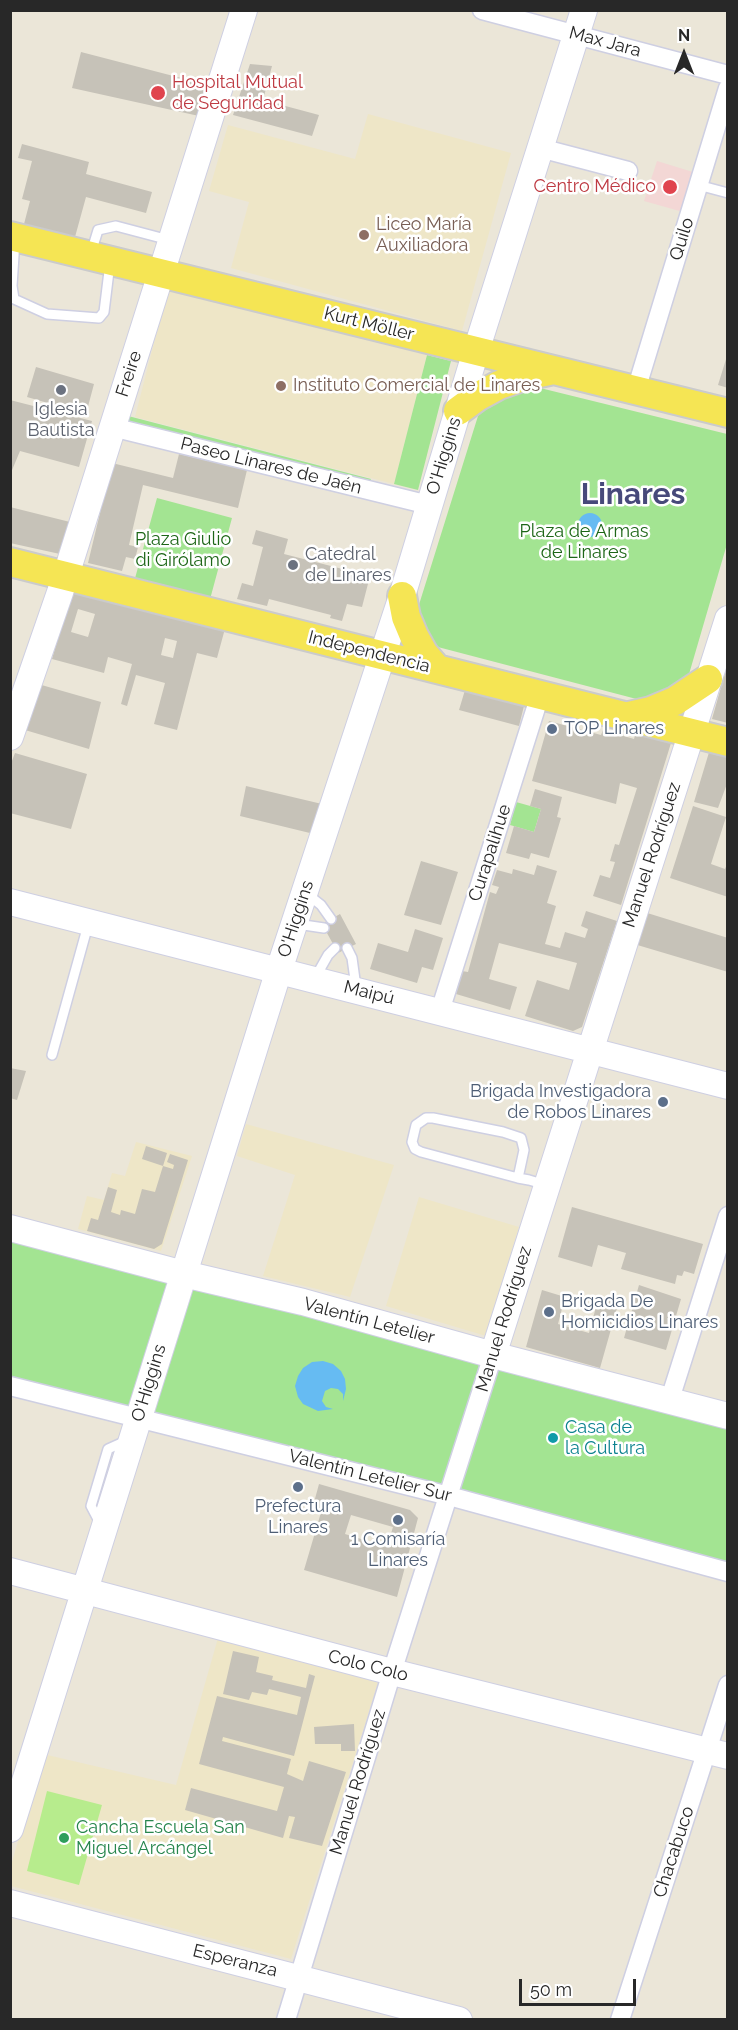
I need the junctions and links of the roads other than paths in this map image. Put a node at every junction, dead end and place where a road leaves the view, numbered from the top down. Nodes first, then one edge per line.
1 (244, 10) edge
2 (482, 10) edge
3 (580, 22) edge
4 (728, 75) edge
5 (728, 88) edge
6 (540, 148) junction
7 (628, 171) dead end
8 (698, 185) junction
9 (728, 193) edge
10 (13, 237) edge
11 (171, 241) junction
12 (100, 258) junction
13 (161, 273) junction
14 (476, 351) junction
15 (554, 370) junction
16 (636, 390) junction
17 (458, 411) junction
18 (726, 413) edge
19 (112, 427) junction
20 (429, 505) junction
21 (10, 562) edge
22 (66, 575) junction
23 (402, 596) junction
24 (728, 619) edge
25 (383, 656) junction
26 (437, 669) junction
27 (708, 679) junction
28 (540, 695) junction
29 (627, 717) junction
30 (691, 733) junction
31 (10, 737) edge
32 (728, 742) edge
33 (305, 893) junction
34 (10, 902) edge
35 (331, 919) dead end
36 (88, 922) junction
37 (295, 924) junction
38 (324, 928) dead end
39 (335, 948) dead end
40 (347, 948) dead end
41 (279, 970) junction
42 (315, 979) junction
43 (356, 990) junction
44 (440, 1011) junction
45 (589, 1051) junction
46 (52, 1055) dead end
47 (728, 1086) edge
48 (518, 1178) junction
49 (546, 1185) junction
50 (728, 1216) edge
51 (10, 1228) edge
52 (184, 1274) junction
53 (493, 1355) junction
54 (10, 1386) edge
55 (670, 1400) junction
56 (728, 1416) edge
57 (135, 1428) junction
58 (448, 1496) junction
59 (10, 1571) edge
60 (728, 1572) edge
61 (86, 1593) junction
62 (392, 1672) junction
63 (728, 1685) edge
64 (717, 1754) edge
65 (10, 1829) edge
66 (10, 1904) edge
67 (298, 1978) junction
68 (286, 2019) edge
69 (459, 2019) edge
70 (620, 2019) edge

1 - 11 main road, Freire
2 - 3 street, Max Jara
3 - 4 street, Max Jara
3 - 6 main road, O'Higgins
5 - 8 street, Quilo
6 - 7 street
6 - 14 main road, O'Higgins
8 - 9 lane
8 - 16 street, Quilo
10 - 12 main road, Kurt Möller
10 - 12 lane
11 - 12 lane
11 - 13 main road, Freire
12 - 13 main road, Kurt Möller
13 - 14 main road, Kurt Möller
13 - 19 main road, Freire
14 - 15 main road, Kurt Möller
14 - 17 main road, O'Higgins
15 - 16 main road, Kurt Möller
15 - 17 main road
16 - 18 main road, Kurt Möller
17 - 20 main road, O'Higgins
19 - 20 street, Paseo Linares de Jaén
19 - 22 main road, Freire
20 - 23 main road, O'Higgins
21 - 22 main road, Independencia
22 - 25 main road, Independencia
22 - 31 main road, Freire
23 - 25 main road, O'Higgins
23 - 26 main road
24 - 27 main road, Manuel Rodríguez
25 - 26 main road, Independencia
25 - 33 main road, O'Higgins
26 - 28 main road, Independencia
27 - 29 main road
27 - 30 main road, Manuel Rodríguez
28 - 29 main road, Independencia
28 - 44 street, Curapalihue
29 - 30 main road, Independencia
30 - 32 main road, Independencia
30 - 45 main road, Manuel Rodríguez
33 - 35 lane
33 - 37 main road, O'Higgins
34 - 36 main road, Maipú
36 - 41 main road, Maipú
36 - 46 lane
37 - 38 lane
37 - 41 main road, O'Higgins
39 - 42 lane
40 - 43 lane
41 - 42 main road, Maipú
41 - 52 main road, O'Higgins
42 - 43 main road, Maipú
43 - 44 main road, Maipú
44 - 45 main road, Maipú
45 - 47 main road, Maipú
45 - 49 main road, Manuel Rodríguez
48 - 48 lane
48 - 49 lane
49 - 53 main road, Manuel Rodríguez
50 - 55 street
51 - 52 main road, Valentín Letelier
52 - 53 main road, Valentín Letelier
52 - 57 main road, O'Higgins
53 - 55 main road, Valentín Letelier
53 - 58 street, Manuel Rodríguez
54 - 57 street, Valentín Letelier Sur
55 - 56 main road, Valentín Letelier
57 - 58 street, Valentín Letelier Sur
57 - 61 main road, O'Higgins
58 - 60 street, Valentín Letelier Sur
58 - 62 street, Manuel Rodríguez
59 - 61 main road, Colo Colo
61 - 62 main road, Colo Colo
61 - 65 main road, O'Higgins
62 - 64 main road, Colo Colo
62 - 67 street, Manuel Rodríguez
63 - 64 street, Chacabuco
64 - 70 street, Chacabuco
66 - 67 main road, Esperanza
67 - 68 street, Manuel Rodríguez
67 - 69 main road, Esperanza

